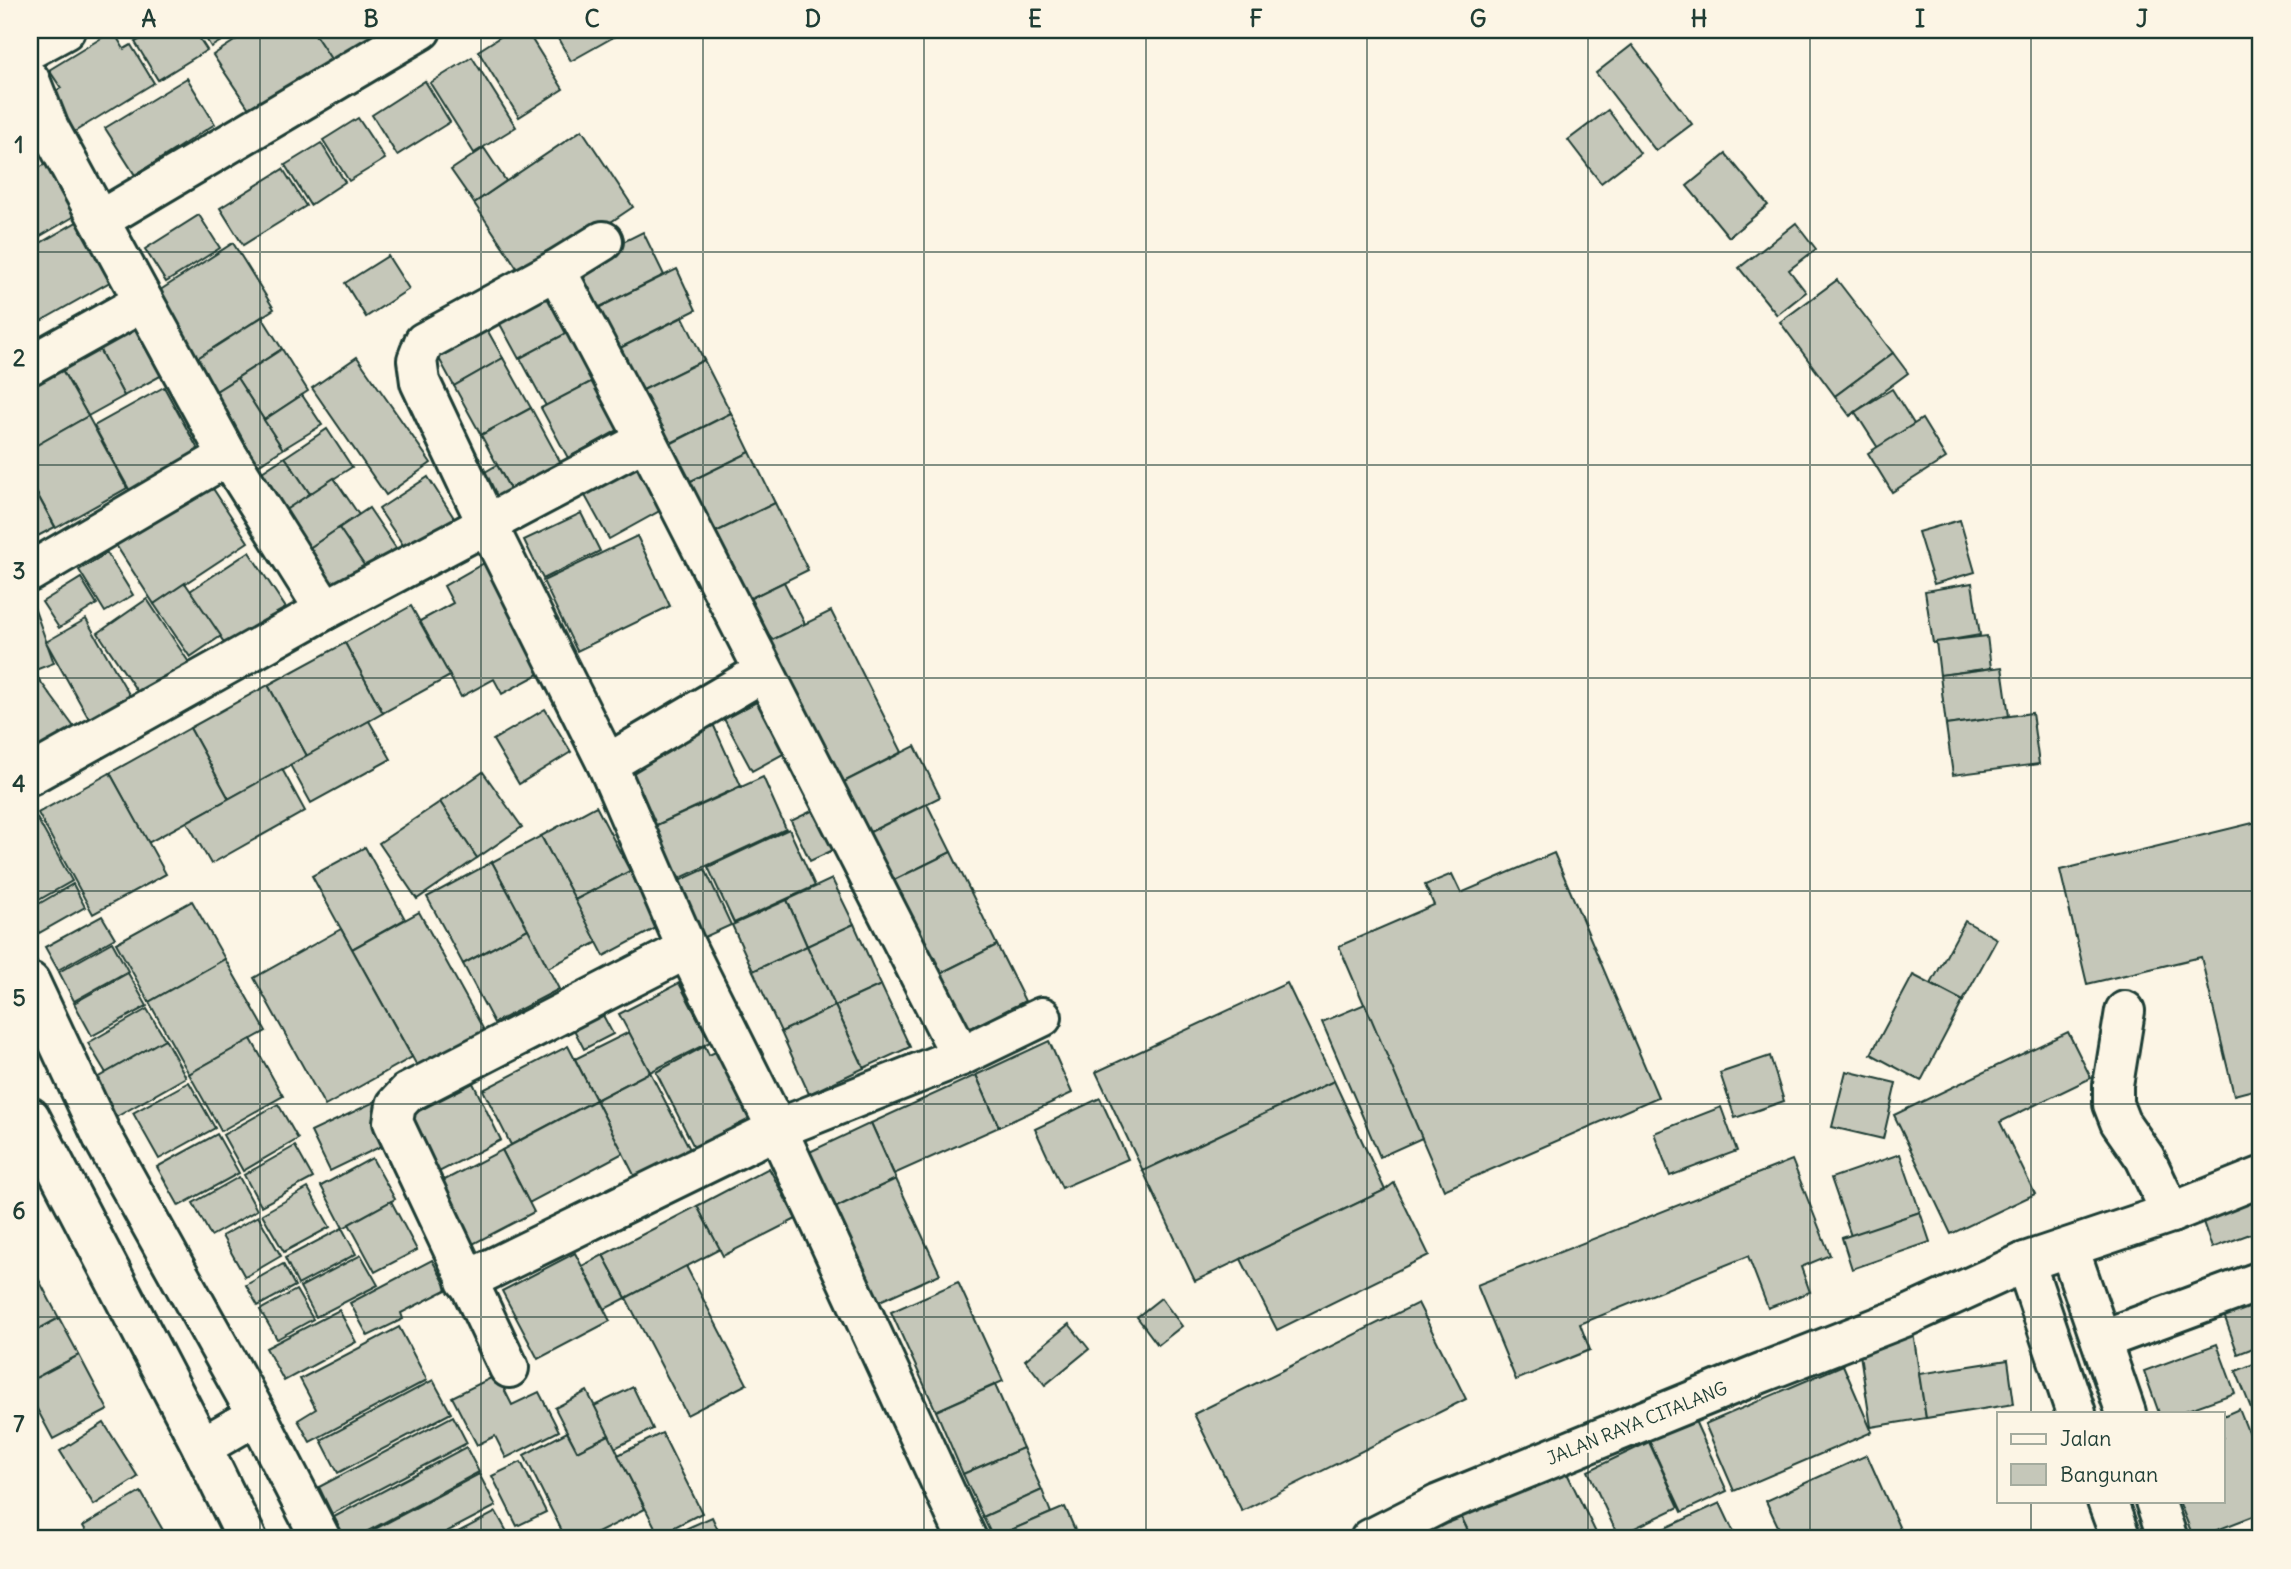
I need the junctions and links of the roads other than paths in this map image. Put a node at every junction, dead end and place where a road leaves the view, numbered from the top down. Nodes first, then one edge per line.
1 (65, 30) edge
2 (421, 30) edge
3 (30, 49) edge
4 (30, 80) edge
5 (39, 134) edge
6 (100, 220) junction
7 (603, 241) dead end
8 (556, 270) junction
9 (143, 302) junction
10 (30, 365) edge
11 (646, 440) junction
12 (228, 456) junction
13 (487, 524) junction
14 (30, 572) edge
15 (325, 610) junction
16 (764, 672) junction
17 (607, 764) junction
18 (30, 775) edge
19 (687, 949) junction
20 (30, 982) edge
21 (2125, 1011) dead end
22 (1042, 1017) dead end
23 (961, 1056) junction
24 (30, 1117) edge
25 (777, 1129) junction
26 (2261, 1177) edge
27 (2171, 1213) junction
28 (2069, 1248) junction
29 (2011, 1268) junction
30 (466, 1281) junction
31 (2261, 1281) edge
32 (2101, 1340) junction
33 (509, 1368) dead end
34 (2076, 1412) edge
35 (2126, 1412) edge
36 (257, 1415) junction
37 (202, 1447) junction
38 (2106, 1502) edge
39 (2155, 1502) edge
40 (247, 1539) edge
41 (321, 1539) edge
42 (967, 1539) edge
43 (1370, 1539) edge
44 (2121, 1539) edge
45 (2168, 1539) edge

1 - 3 street
2 - 6 street
4 - 5 street
5 - 6 street
6 - 9 street
7 - 8 street
8 - 11 street
8 - 13 street
9 - 10 street
9 - 12 street
11 - 13 street
11 - 16 street
12 - 14 street
12 - 15 street
13 - 15 street
13 - 17 street
15 - 18 street
16 - 17 street
16 - 23 street
17 - 19 street
19 - 25 street
19 - 30 street
20 - 36 street
21 - 27 street
22 - 23 street
23 - 25 street
24 - 37 street
25 - 30 street
25 - 42 street
26 - 27 street, JALAN RAYA CITALANG
27 - 28 street, JALAN RAYA CITALANG
28 - 29 street, JALAN RAYA CITALANG
28 - 32 street
29 - 34 street
29 - 43 street, JALAN RAYA CITALANG
30 - 33 street
31 - 32 street
32 - 35 street
36 - 37 street
36 - 41 street
37 - 40 street
38 - 44 street
39 - 45 street

